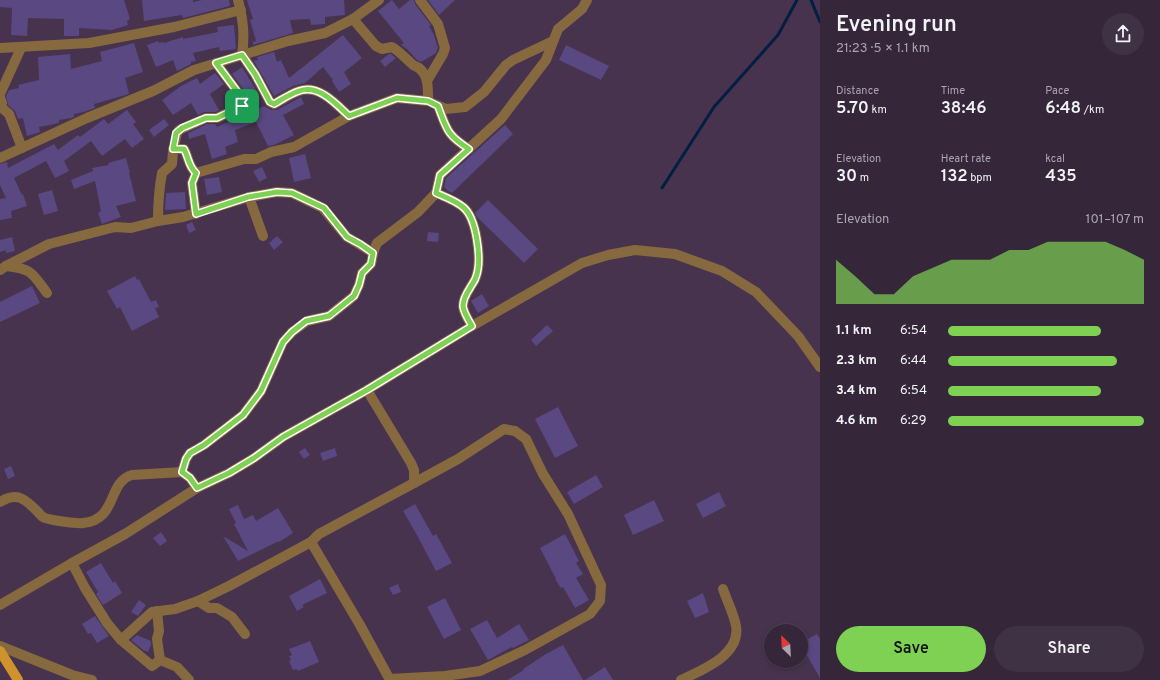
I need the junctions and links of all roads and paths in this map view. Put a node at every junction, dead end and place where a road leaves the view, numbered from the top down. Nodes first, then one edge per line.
1 (380, 0) edge
2 (420, 0) edge
3 (588, 0) edge
4 (239, 5) edge
5 (353, 19) junction
6 (553, 41) junction
7 (0, 48) edge
8 (21, 48) junction
9 (242, 55) junction
10 (216, 63) junction
11 (427, 81) junction
12 (0, 94) edge
13 (0, 98) edge
14 (428, 101) junction
15 (438, 106) junction
16 (349, 116) junction
17 (22, 148) junction
18 (173, 149) junction
19 (469, 149) junction
20 (0, 158) edge
21 (196, 173) junction
22 (436, 193) junction
23 (248, 197) junction
24 (196, 214) junction
25 (158, 221) junction
26 (263, 236) dead end
27 (373, 253) junction
28 (3, 268) edge
29 (47, 293) dead end
30 (472, 326) junction
31 (820, 367) edge
32 (367, 390) junction
33 (182, 472) junction
34 (414, 484) junction
35 (197, 488) junction
36 (0, 502) edge
37 (311, 542) junction
38 (72, 563) junction
39 (723, 589) dead end
40 (198, 601) junction
41 (0, 605) edge
42 (157, 611) junction
43 (245, 634) dead end
44 (121, 640) junction
45 (0, 646) edge
46 (0, 651) edge
47 (160, 660) junction
48 (74, 678) edge
49 (18, 680) edge
50 (92, 680) edge
51 (189, 680) edge
52 (390, 680) edge
53 (681, 680) edge

1 - 5 street
2 - 11 street
3 - 6 street
4 - 8 street
4 - 9 street
5 - 9 street
5 - 11 street
6 - 15 street
6 - 19 street
7 - 8 street
8 - 12 street
9 - 10 street
9 - 16 street
10 - 17 street
10 - 18 street
11 - 14 street
13 - 17 street
14 - 15 street
14 - 16 street
15 - 19 street
16 - 21 street
17 - 20 street
18 - 21 street
18 - 25 street
19 - 22 street
21 - 24 street
22 - 27 street
22 - 30 street
23 - 24 street
23 - 26 street
23 - 27 street
24 - 25 street
25 - 28 street
27 - 33 street
28 - 29 street
30 - 31 street
30 - 32 street
32 - 34 street
32 - 35 street
33 - 35 street
33 - 36 street
34 - 37 street
34 - 52 street
35 - 38 street
37 - 40 street
37 - 52 street
38 - 41 street
38 - 44 street
39 - 53 street
40 - 42 street
40 - 43 street
42 - 44 street
42 - 47 street
44 - 47 street
45 - 48 street
46 - 49 main road
47 - 51 street
48 - 50 street

